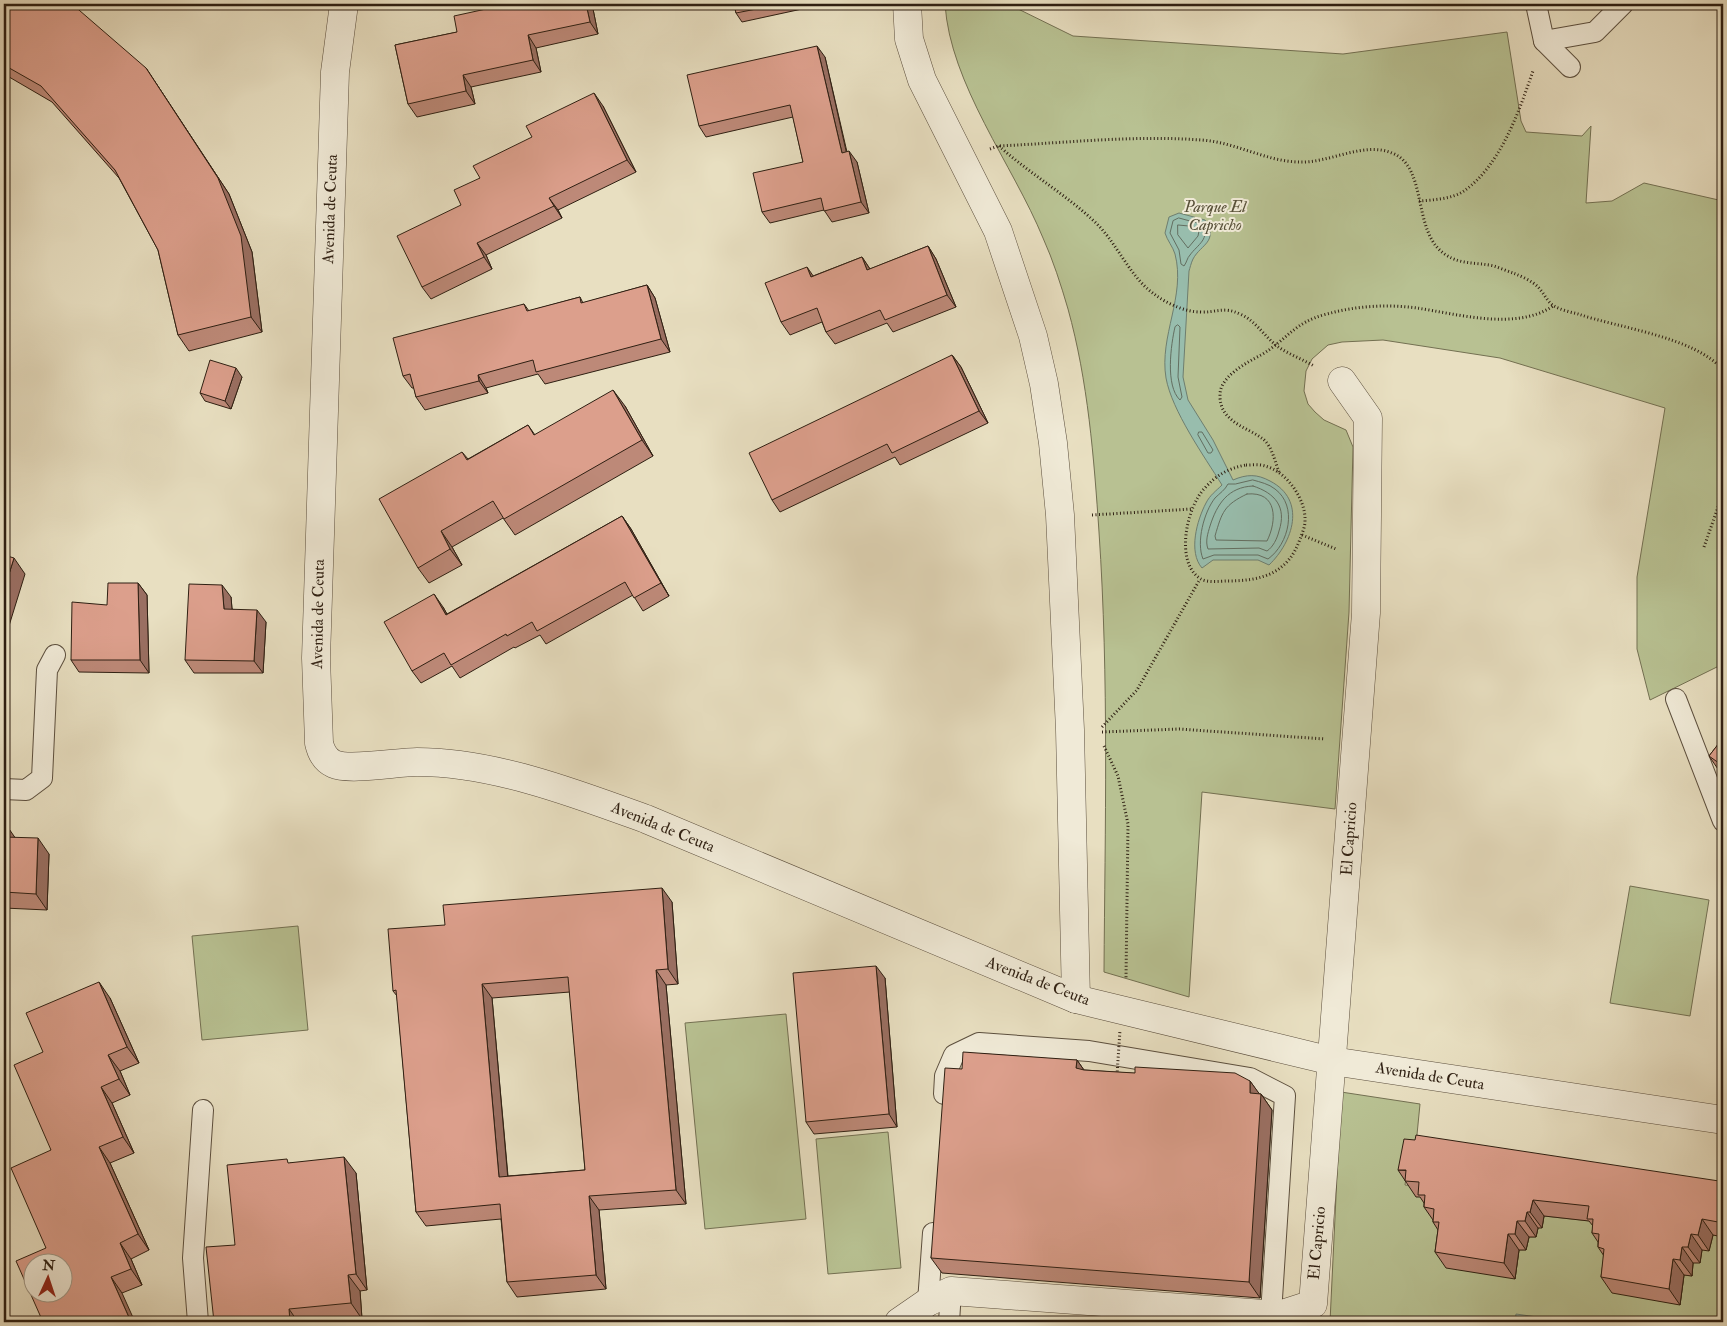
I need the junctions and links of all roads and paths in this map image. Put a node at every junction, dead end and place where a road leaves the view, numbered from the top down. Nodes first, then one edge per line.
1 (344, 4) edge
2 (907, 4) edge
3 (1536, 4) edge
4 (1623, 4) edge
5 (1544, 41) junction
6 (1570, 67) dead end
7 (1419, 202) junction
8 (1553, 306) junction
9 (1276, 346) junction
10 (1723, 370) edge
11 (1342, 381) joint
12 (1279, 472) junction
13 (1723, 493) edge
14 (1192, 509) junction
15 (1092, 514) dead end
16 (1704, 547) dead end
17 (1200, 579) junction
18 (55, 655) dead end
19 (1676, 699) dead end
20 (1097, 732) junction
21 (1356, 741) junction
22 (4, 790) edge
23 (1723, 821) edge
24 (1126, 984) dead end
25 (1076, 999) junction
26 (1120, 1030) dead end
27 (1332, 1061) junction
28 (1117, 1077) edge
29 (203, 1110) dead end
30 (942, 1115) edge
31 (1723, 1120) edge
32 (935, 1213) edge
33 (940, 1296) junction
34 (1271, 1314) junction
35 (198, 1322) edge
36 (899, 1322) edge
37 (949, 1322) edge

1 - 25 street, Avenida de Ceuta
2 - 25 street
3 - 5 lane
4 - 5 lane
5 - 6 lane
5 - 7 path
7 - 8 path
7 - 9 path
8 - 9 path
8 - 10 path
9 - 11 path
9 - 12 path
11 - 21 street, El Capricio
12 - 14 path
12 - 17 path
13 - 16 path
14 - 15 path
14 - 17 path
17 - 20 path
18 - 22 lane
19 - 23 lane
20 - 21 path
20 - 24 path
21 - 27 street, El Capricio
25 - 27 street, Avenida de Ceuta
26 - 28 path, bridge
27 - 31 street, Avenida de Ceuta
27 - 34 street, El Capricio
29 - 35 lane
30 - 34 lane
32 - 33 lane
33 - 34 street
33 - 36 street
33 - 37 lane

